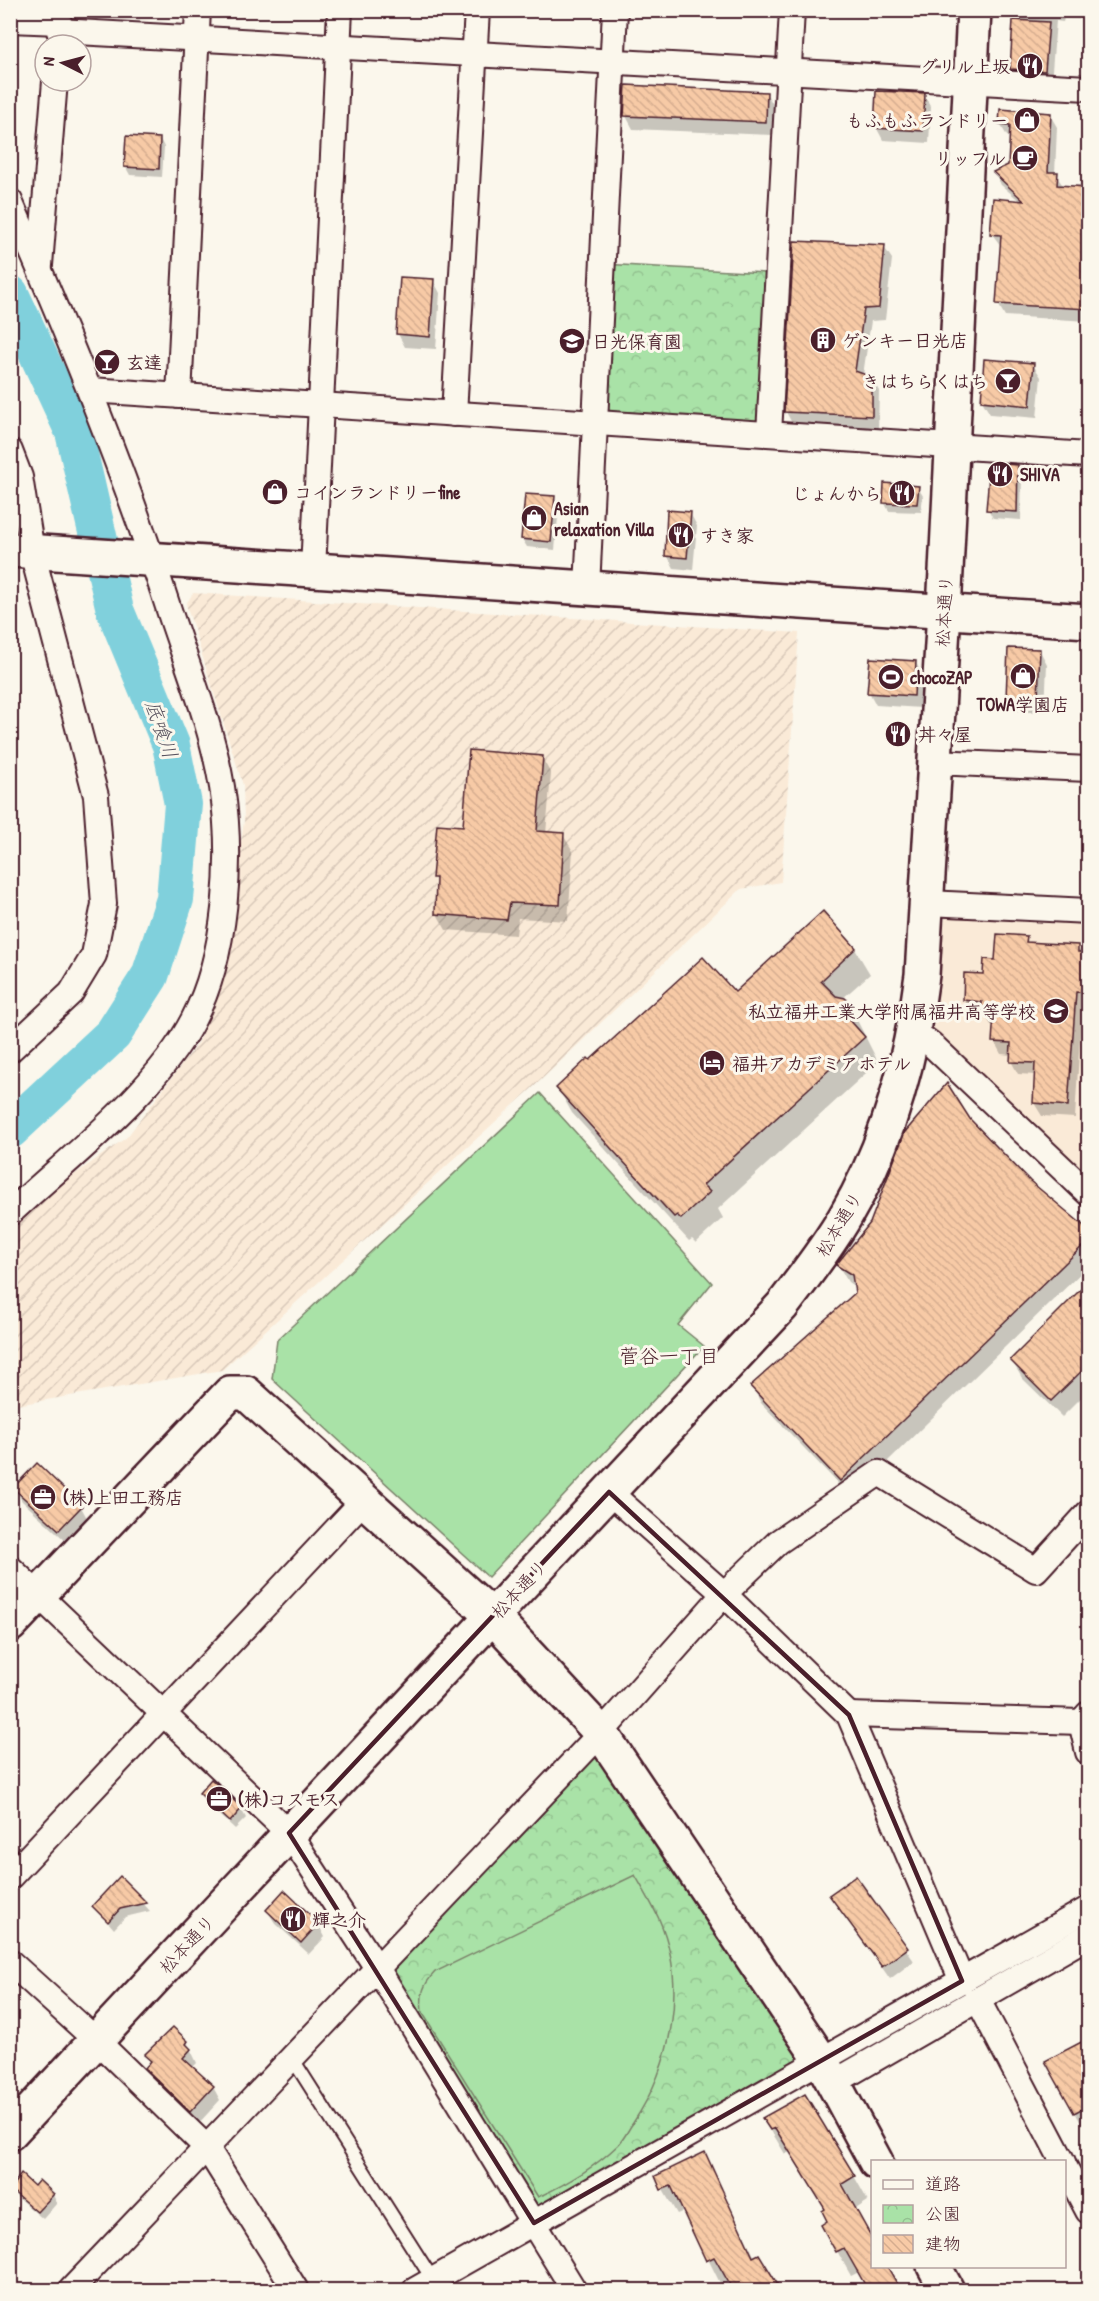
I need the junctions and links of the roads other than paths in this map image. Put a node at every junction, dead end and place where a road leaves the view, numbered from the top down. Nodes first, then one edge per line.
1 (198, 10) edge
2 (340, 10) edge
3 (477, 10) edge
4 (615, 10) edge
5 (792, 10) edge
6 (974, 10) edge
7 (10, 20) edge
8 (59, 27) edge
9 (197, 38) junction
10 (338, 46) junction
11 (474, 54) junction
12 (612, 62) junction
13 (788, 72) junction
14 (971, 82) junction
15 (1089, 88) edge
16 (54, 93) edge
17 (10, 201) edge
18 (40, 270) junction
19 (90, 390) junction
20 (179, 396) junction
21 (321, 405) junction
22 (454, 414) junction
23 (596, 423) junction
24 (769, 434) junction
25 (952, 445) junction
26 (10, 451) edge
27 (1089, 455) edge
28 (29, 551) edge
29 (145, 559) junction
30 (313, 570) junction
31 (587, 588) junction
32 (944, 611) junction
33 (1089, 621) edge
34 (936, 762) junction
35 (1089, 769) edge
36 (927, 903) junction
37 (1089, 911) edge
38 (915, 1032) junction
39 (10, 1050) edge
40 (1089, 1193) edge
41 (10, 1213) edge
42 (609, 1492) junction
43 (364, 1500) junction
44 (1084, 1525) edge
45 (10, 1568) edge
46 (724, 1594) junction
47 (39, 1595) junction
48 (493, 1617) junction
49 (10, 1625) edge
50 (165, 1712) junction
51 (849, 1715) junction
52 (1085, 1718) edge
53 (601, 1733) junction
54 (1089, 1752) edge
55 (289, 1833) junction
56 (10, 1876) edge
57 (1089, 1909) edge
58 (1089, 1936) edge
59 (10, 1962) edge
60 (377, 1968) junction
61 (962, 1981) junction
62 (978, 2000) junction
63 (97, 2041) junction
64 (292, 2058) junction
65 (827, 2072) junction
66 (10, 2133) edge
67 (207, 2148) junction
68 (875, 2160) edge
69 (1066, 2160) edge
70 (1073, 2173) edge
71 (1089, 2211) edge
72 (534, 2223) junction
73 (935, 2268) edge
74 (424, 2285) edge
75 (71, 2290) edge
76 (296, 2290) edge
77 (574, 2290) edge
78 (947, 2290) edge

1 - 9 street
2 - 10 street
3 - 11 street
4 - 12 street
5 - 13 street
6 - 14 street, 松本通り
7 - 8 street
8 - 9 street
9 - 10 street
9 - 20 street
10 - 11 street
10 - 21 street
11 - 12 street
11 - 22 street
12 - 13 street
12 - 23 street
13 - 14 street
13 - 24 street
14 - 15 street
14 - 25 street, 松本通り
16 - 18 street
17 - 18 street
18 - 19 street
19 - 20 street
19 - 29 street
20 - 21 street
21 - 22 street
21 - 30 street
22 - 23 street
23 - 24 street
23 - 31 street
24 - 25 street
25 - 27 street
25 - 32 street, 松本通り
26 - 28 street
28 - 29 street
28 - 39 street
29 - 30 street
29 - 41 street
30 - 31 street
31 - 32 street
32 - 33 street
32 - 34 street, 松本通り
34 - 35 street
34 - 36 street, 松本通り
36 - 37 street
36 - 38 street, 松本通り
38 - 40 street
38 - 42 street, 松本通り
42 - 46 street
42 - 48 street, 松本通り
43 - 47 street
43 - 48 street
43 - 50 street
44 - 46 street
45 - 47 street
46 - 51 street
46 - 53 street
47 - 49 street
47 - 50 street
48 - 53 street
48 - 55 street, 松本通り
50 - 55 street
50 - 56 street
51 - 52 street
51 - 61 street
52 - 54 street
53 - 60 street
53 - 65 street
55 - 60 street
55 - 63 street, 松本通り
57 - 61 street
58 - 62 street
59 - 63 street
60 - 64 street
60 - 72 street
61 - 65 street
62 - 65 street
62 - 69 street
63 - 66 street, 松本通り
63 - 67 street
64 - 67 street
64 - 74 lane
65 - 68 street
65 - 72 street
67 - 75 street
67 - 76 street
70 - 71 street
72 - 74 street
72 - 77 street
73 - 78 street

